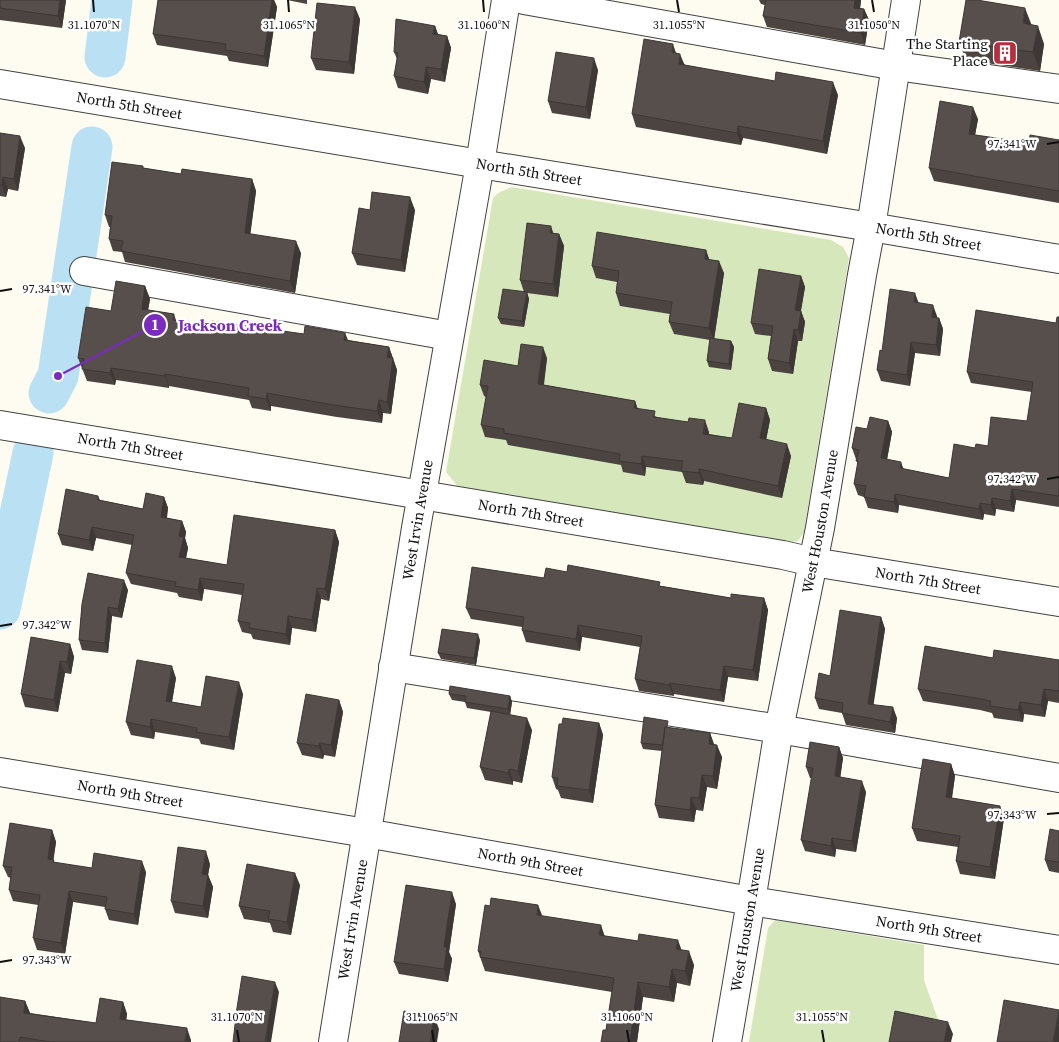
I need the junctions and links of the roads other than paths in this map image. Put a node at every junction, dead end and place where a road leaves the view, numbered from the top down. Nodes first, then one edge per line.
1 (506, 0) edge
2 (524, 0) edge
3 (906, 0) edge
4 (896, 66) junction
5 (0, 84) edge
6 (1059, 89) edge
7 (480, 164) junction
8 (871, 227) junction
9 (1059, 259) edge
10 (84, 271) dead end
11 (449, 336) junction
12 (0, 424) edge
13 (421, 495) junction
14 (813, 562) junction
15 (1059, 602) edge
16 (393, 667) junction
17 (779, 729) junction
18 (0, 772) edge
19 (1059, 778) edge
20 (366, 833) junction
21 (751, 901) junction
22 (1059, 950) edge
23 (333, 1042) edge
24 (727, 1042) edge

1 - 7 street, West Irvin Avenue
2 - 4 street
3 - 4 street, West Houston Avenue
4 - 6 street
4 - 8 street, West Houston Avenue
5 - 7 street, North 5th Street
7 - 8 street, North 5th Street
7 - 11 street, West Irvin Avenue
8 - 9 street, North 5th Street
8 - 14 street, West Houston Avenue
10 - 11 street
11 - 13 street, West Irvin Avenue
12 - 13 street, North 7th Street
13 - 14 street, North 7th Street
13 - 16 street, West Irvin Avenue
14 - 15 street, North 7th Street
14 - 17 street, West Houston Avenue
16 - 17 street
16 - 20 street, West Irvin Avenue
17 - 19 street
17 - 21 street, West Houston Avenue
18 - 20 street, North 9th Street
20 - 21 street, North 9th Street
20 - 23 street, West Irvin Avenue
21 - 22 street, North 9th Street
21 - 24 street, West Houston Avenue

